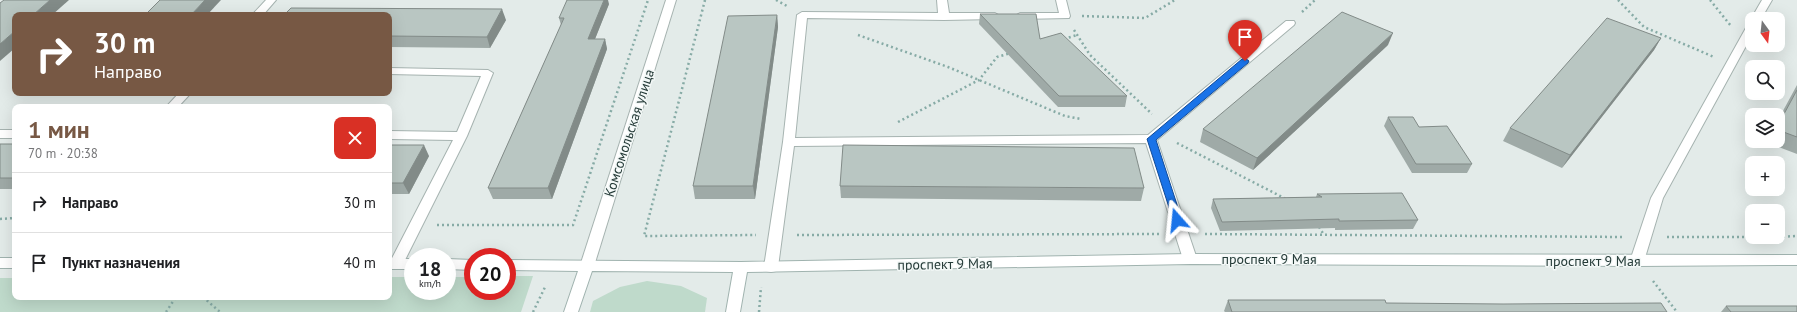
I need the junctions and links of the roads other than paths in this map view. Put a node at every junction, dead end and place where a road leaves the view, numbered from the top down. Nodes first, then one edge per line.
1 (271, 0) edge
2 (671, 0) edge
3 (942, 0) edge
4 (1061, 0) edge
5 (1766, 0) edge
6 (260, 12) edge
7 (1760, 12) edge
8 (944, 17) junction
9 (1290, 23) dead end
10 (1745, 39) edge
11 (392, 71) edge
12 (182, 96) edge
13 (175, 104) edge
14 (1158, 133) junction
15 (0, 134) edge
16 (12, 134) edge
17 (392, 136) edge
18 (461, 136) junction
19 (789, 142) junction
20 (1190, 259) junction
21 (1797, 260) edge
22 (1637, 261) junction
23 (0, 263) edge
24 (12, 263) edge
25 (392, 264) edge
26 (404, 264) edge
27 (516, 265) edge
28 (587, 266) junction
29 (741, 267) junction
30 (771, 267) junction
31 (572, 312) edge
32 (734, 312) edge

1 - 6 street
2 - 28 street, Комсомольская улица
3 - 8 street
4 - 8 street
5 - 7 street
8 - 19 street
9 - 14 street
10 - 22 street
11 - 18 street
12 - 13 street
14 - 19 street
14 - 20 street
15 - 16 street
17 - 18 street
18 - 25 street
19 - 30 street
20 - 22 street, проспект 9 Мая
20 - 30 street, проспект 9 Мая
21 - 22 street, проспект 9 Мая
23 - 24 street
25 - 26 street
27 - 28 street
28 - 29 street, проспект 9 Мая
28 - 31 street, Комсомольская улица
29 - 30 street, проспект 9 Мая
29 - 32 street

